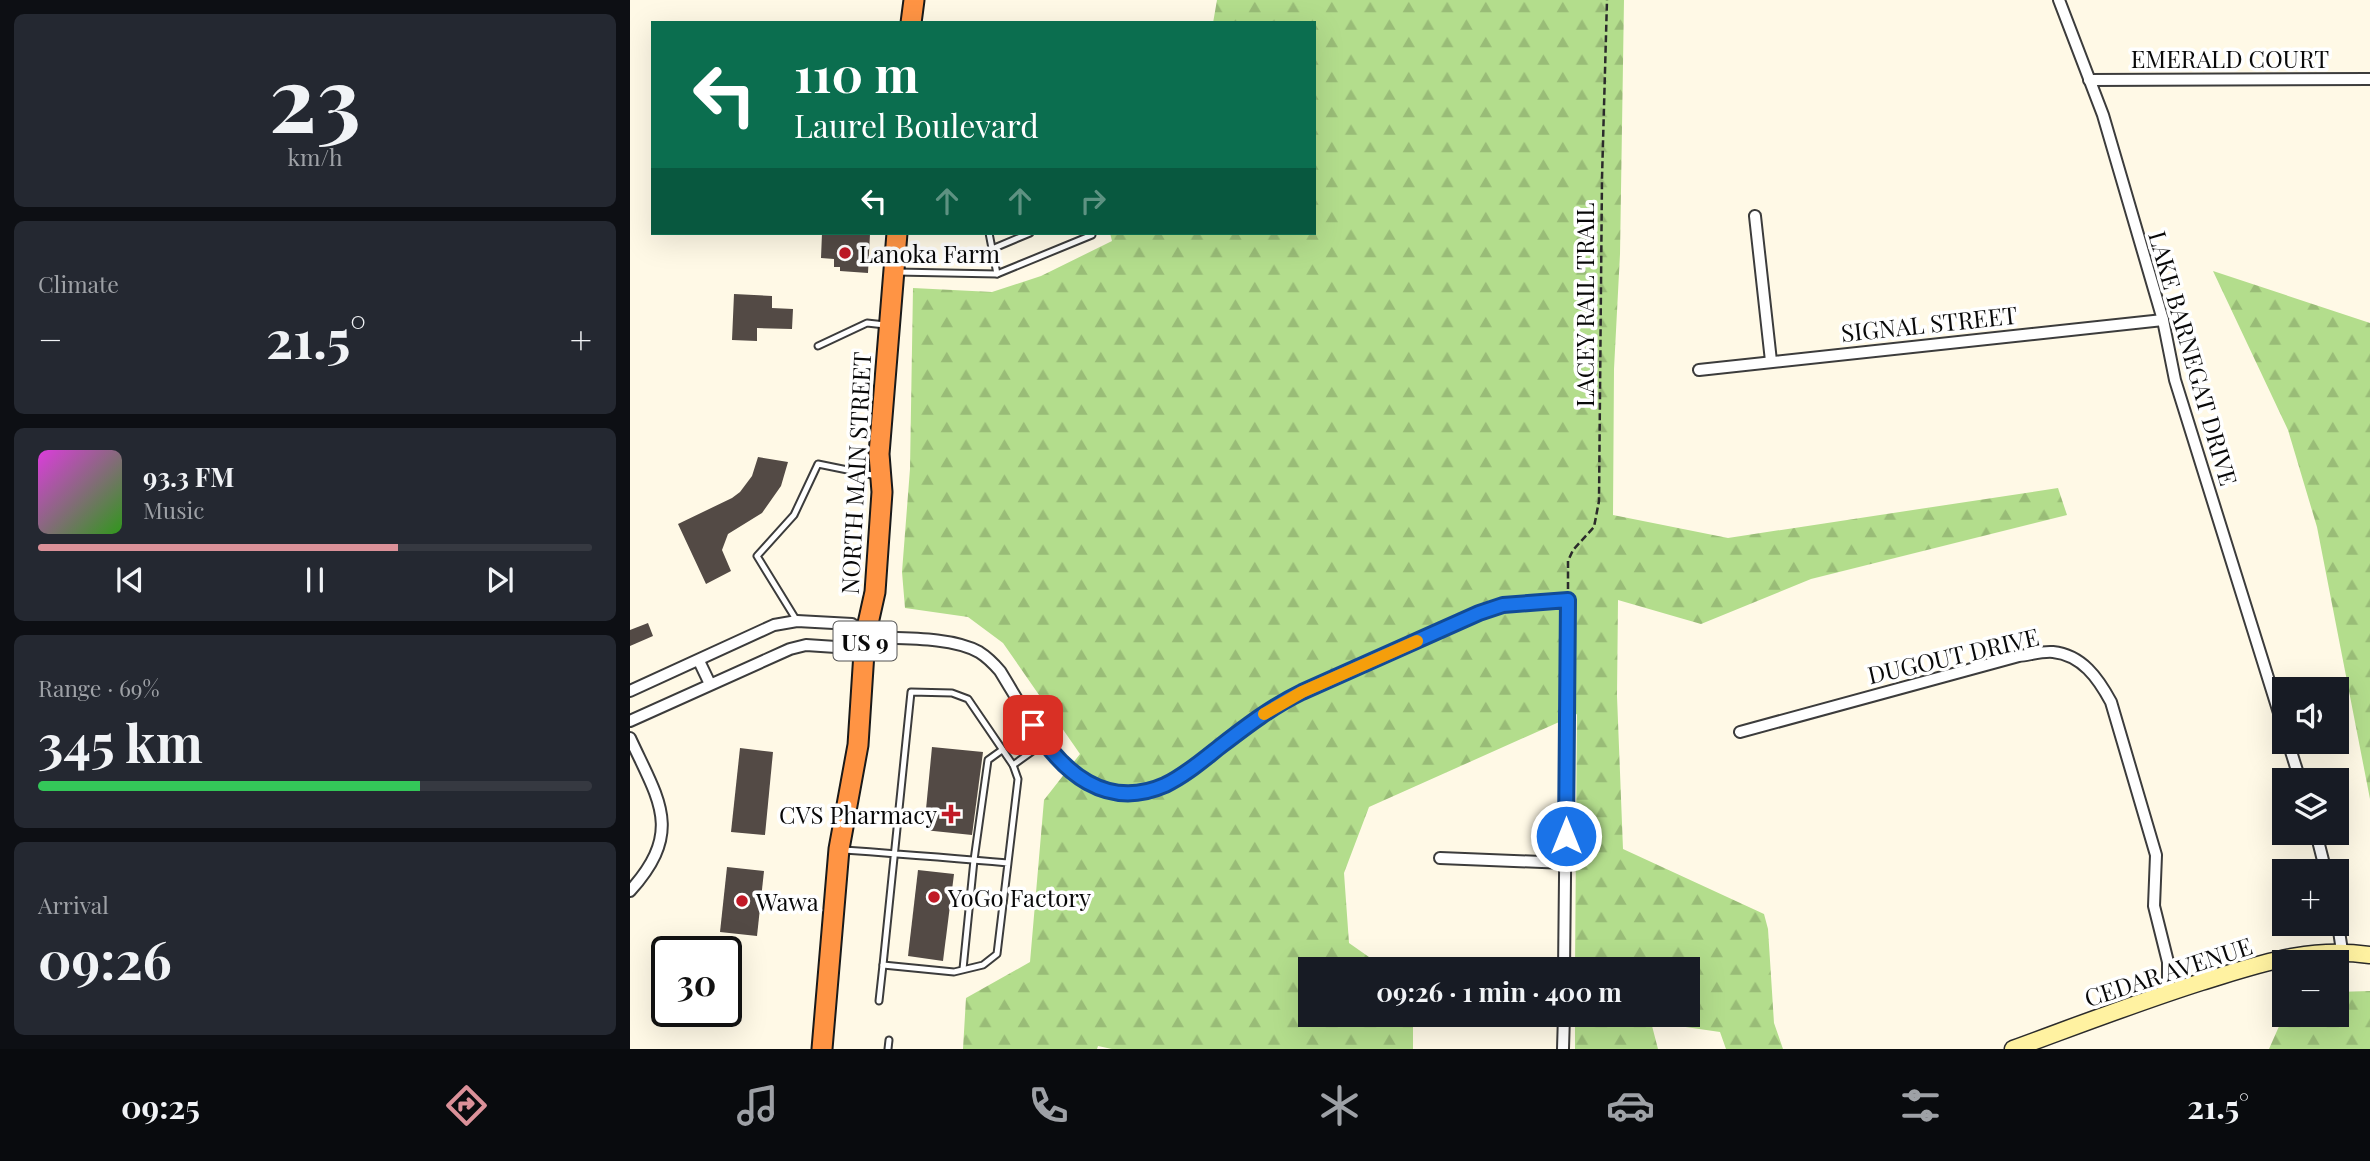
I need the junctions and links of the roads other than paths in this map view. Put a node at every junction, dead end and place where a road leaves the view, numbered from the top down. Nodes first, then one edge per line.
1 (914, 0) edge
2 (2059, 0) edge
3 (911, 21) edge
4 (2370, 79) edge
5 (2090, 80) junction
6 (1755, 216) dead end
7 (897, 235) edge
8 (989, 235) edge
9 (1025, 235) edge
10 (1090, 235) edge
11 (992, 249) junction
12 (893, 272) junction
13 (997, 274) junction
14 (2163, 320) junction
15 (888, 326) junction
16 (818, 346) dead end
17 (1770, 361) junction
18 (1699, 370) dead end
19 (881, 477) junction
20 (797, 621) junction
21 (865, 637) junction
22 (699, 661) junction
23 (710, 684) junction
24 (630, 691) edge
25 (2272, 691) edge
26 (630, 720) edge
27 (1740, 732) dead end
28 (630, 737) edge
29 (1044, 743) junction
30 (1002, 750) junction
31 (1013, 765) junction
32 (839, 849) junction
33 (896, 854) junction
34 (1440, 858) dead end
35 (974, 860) junction
36 (1008, 863) junction
37 (1566, 863) junction
38 (630, 891) edge
39 (2349, 952) edge
40 (2370, 955) edge
41 (1564, 957) edge
42 (2272, 960) edge
43 (883, 965) junction
44 (963, 970) junction
45 (2168, 992) junction
46 (879, 1001) dead end
47 (1564, 1027) edge
48 (889, 1040) dead end
49 (821, 1049) edge
50 (888, 1049) edge
51 (1563, 1049) edge
52 (2013, 1049) edge

1 - 3 highway
2 - 5 street, LAKE BARNEGAT DRIVE
4 - 5 street, EMERALD COURT
5 - 14 street, LAKE BARNEGAT DRIVE
6 - 17 street
7 - 12 highway, NORTH MAIN STREET / US 9
8 - 11 lane
9 - 11 lane
10 - 13 lane
11 - 13 lane
12 - 13 lane
12 - 15 highway, NORTH MAIN STREET / US 9
14 - 17 street, SIGNAL STREET
14 - 25 street, LAKE BARNEGAT DRIVE
15 - 16 lane
15 - 19 highway, NORTH MAIN STREET / US 9
17 - 18 street, SIGNAL STREET
19 - 20 lane
19 - 21 highway, NORTH MAIN STREET / US 9
20 - 21 street
20 - 22 street
21 - 23 street
21 - 29 street
21 - 32 highway, NORTH MAIN STREET / US 9
22 - 23 street
22 - 24 street
23 - 26 street
27 - 45 street, DUGOUT DRIVE
28 - 38 street
29 - 31 lane
29 - 37 street
30 - 31 lane
30 - 33 lane
30 - 35 lane
31 - 36 lane
32 - 33 lane
32 - 49 highway, NORTH MAIN STREET / US 9
33 - 35 lane
33 - 43 lane
34 - 37 street
35 - 36 lane
35 - 44 lane
36 - 44 lane
37 - 41 street
39 - 40 street, CEDAR AVENUE
42 - 45 street, CEDAR AVENUE
43 - 44 lane
43 - 46 lane
45 - 52 street, CEDAR AVENUE
47 - 51 street
48 - 50 lane

